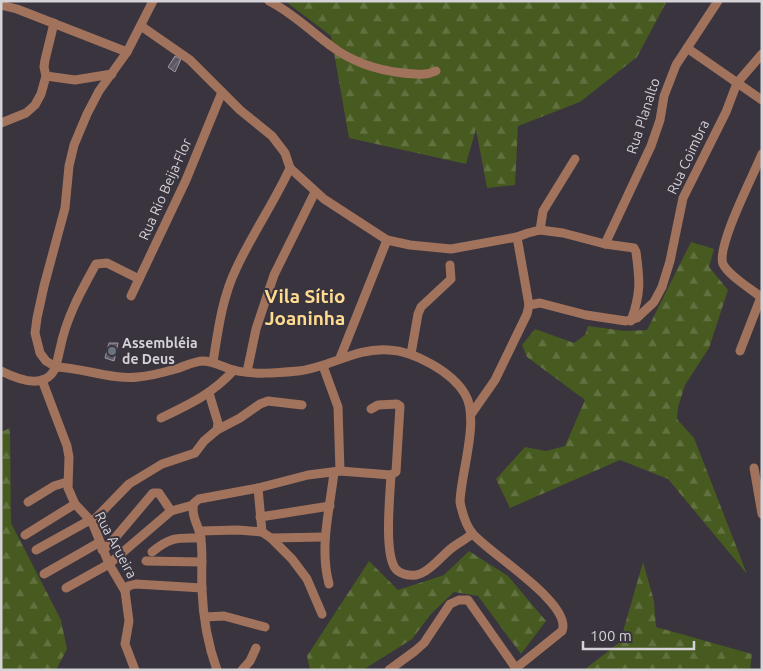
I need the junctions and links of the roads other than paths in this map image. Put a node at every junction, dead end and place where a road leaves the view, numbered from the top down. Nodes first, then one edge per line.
1 (153, 1) edge
2 (269, 1) edge
3 (718, 1) edge
4 (1, 5) edge
5 (54, 24) junction
6 (141, 26) junction
7 (687, 48) junction
8 (126, 52) junction
9 (762, 54) edge
10 (436, 70) dead end
11 (112, 74) junction
12 (46, 76) junction
13 (737, 82) junction
14 (222, 92) junction
15 (762, 100) edge
16 (1, 123) edge
17 (762, 154) edge
18 (574, 159) dead end
19 (290, 168) junction
20 (315, 192) junction
21 (540, 230) junction
22 (517, 237) junction
23 (388, 240) junction
24 (605, 244) junction
25 (450, 265) dead end
26 (139, 280) junction
27 (131, 296) dead end
28 (761, 298) edge
29 (529, 305) junction
30 (631, 321) junction
31 (740, 351) dead end
32 (411, 354) junction
33 (340, 358) junction
34 (213, 362) junction
35 (323, 366) junction
36 (56, 368) junction
37 (234, 370) junction
38 (1, 372) edge
39 (247, 372) junction
40 (42, 380) junction
41 (209, 393) junction
42 (302, 405) dead end
43 (371, 409) dead end
44 (472, 413) junction
45 (161, 418) dead end
46 (217, 430) junction
47 (754, 468) dead end
48 (337, 472) junction
49 (391, 475) junction
50 (67, 482) junction
51 (258, 488) junction
52 (28, 502) dead end
53 (196, 502) junction
54 (75, 504) junction
55 (330, 506) junction
56 (172, 511) junction
57 (762, 514) edge
58 (260, 517) junction
59 (91, 521) junction
60 (262, 532) junction
61 (201, 534) junction
62 (472, 534) junction
63 (25, 536) dead end
64 (325, 537) junction
65 (271, 538) junction
66 (101, 546) junction
67 (36, 550) dead end
68 (152, 552) dead end
69 (146, 561) dead end
70 (202, 562) junction
71 (109, 564) junction
72 (44, 574) dead end
73 (329, 584) dead end
74 (66, 588) dead end
75 (202, 588) junction
76 (125, 591) junction
77 (322, 614) dead end
78 (205, 617) junction
79 (265, 627) dead end
80 (256, 648) dead end
81 (516, 669) edge
82 (135, 670) edge
83 (217, 670) edge
84 (242, 670) edge
85 (389, 670) edge

1 - 6 street
2 - 10 street
3 - 7 street, Rua Planalto
4 - 5 street
5 - 8 street
5 - 12 street
6 - 8 street
6 - 14 street
7 - 13 street
7 - 24 street, Rua Planalto
8 - 11 street
9 - 13 street
11 - 12 street
11 - 36 street
12 - 16 street
13 - 15 street
13 - 30 street, Rua Coimbra
14 - 19 street
14 - 26 street, Rua Rio Beija-Flor
17 - 28 street
18 - 21 street
19 - 20 street
19 - 34 street
20 - 23 street
20 - 39 street
21 - 22 street
21 - 24 street
22 - 23 street
22 - 29 street
23 - 33 street
24 - 30 street
25 - 32 street
26 - 27 street, Rua Rio Beija-Flor
26 - 36 street
28 - 31 street
29 - 30 street
29 - 44 street
32 - 33 street
32 - 44 street
33 - 35 street
34 - 36 street
34 - 37 street
35 - 39 street
35 - 48 street
36 - 40 street
37 - 39 street
37 - 41 street
38 - 40 street
40 - 50 street, Rua Arueira
41 - 45 street
41 - 46 street
42 - 46 street
43 - 49 street
44 - 62 street
46 - 59 street
47 - 57 street
48 - 49 street
48 - 51 street
48 - 55 street
49 - 62 street
50 - 52 street
50 - 54 street, Rua Arueira
51 - 53 street
51 - 58 street
53 - 56 street
53 - 61 street
54 - 59 street, Rua Arueira
54 - 63 street
55 - 58 street
55 - 64 street
56 - 66 street
56 - 71 street
58 - 60 street
59 - 66 street, Rua Arueira
59 - 67 street
60 - 61 street
60 - 65 street
61 - 68 street
61 - 70 street
62 - 81 street
64 - 65 street
64 - 73 street
65 - 77 street
66 - 71 street, Rua Arueira
66 - 72 street
69 - 70 street
70 - 75 street
71 - 74 street
71 - 76 street, Rua Arueira
75 - 76 street
75 - 78 street
76 - 82 street, Rua Arueira
78 - 79 street
78 - 83 street
80 - 84 street
81 - 85 street

